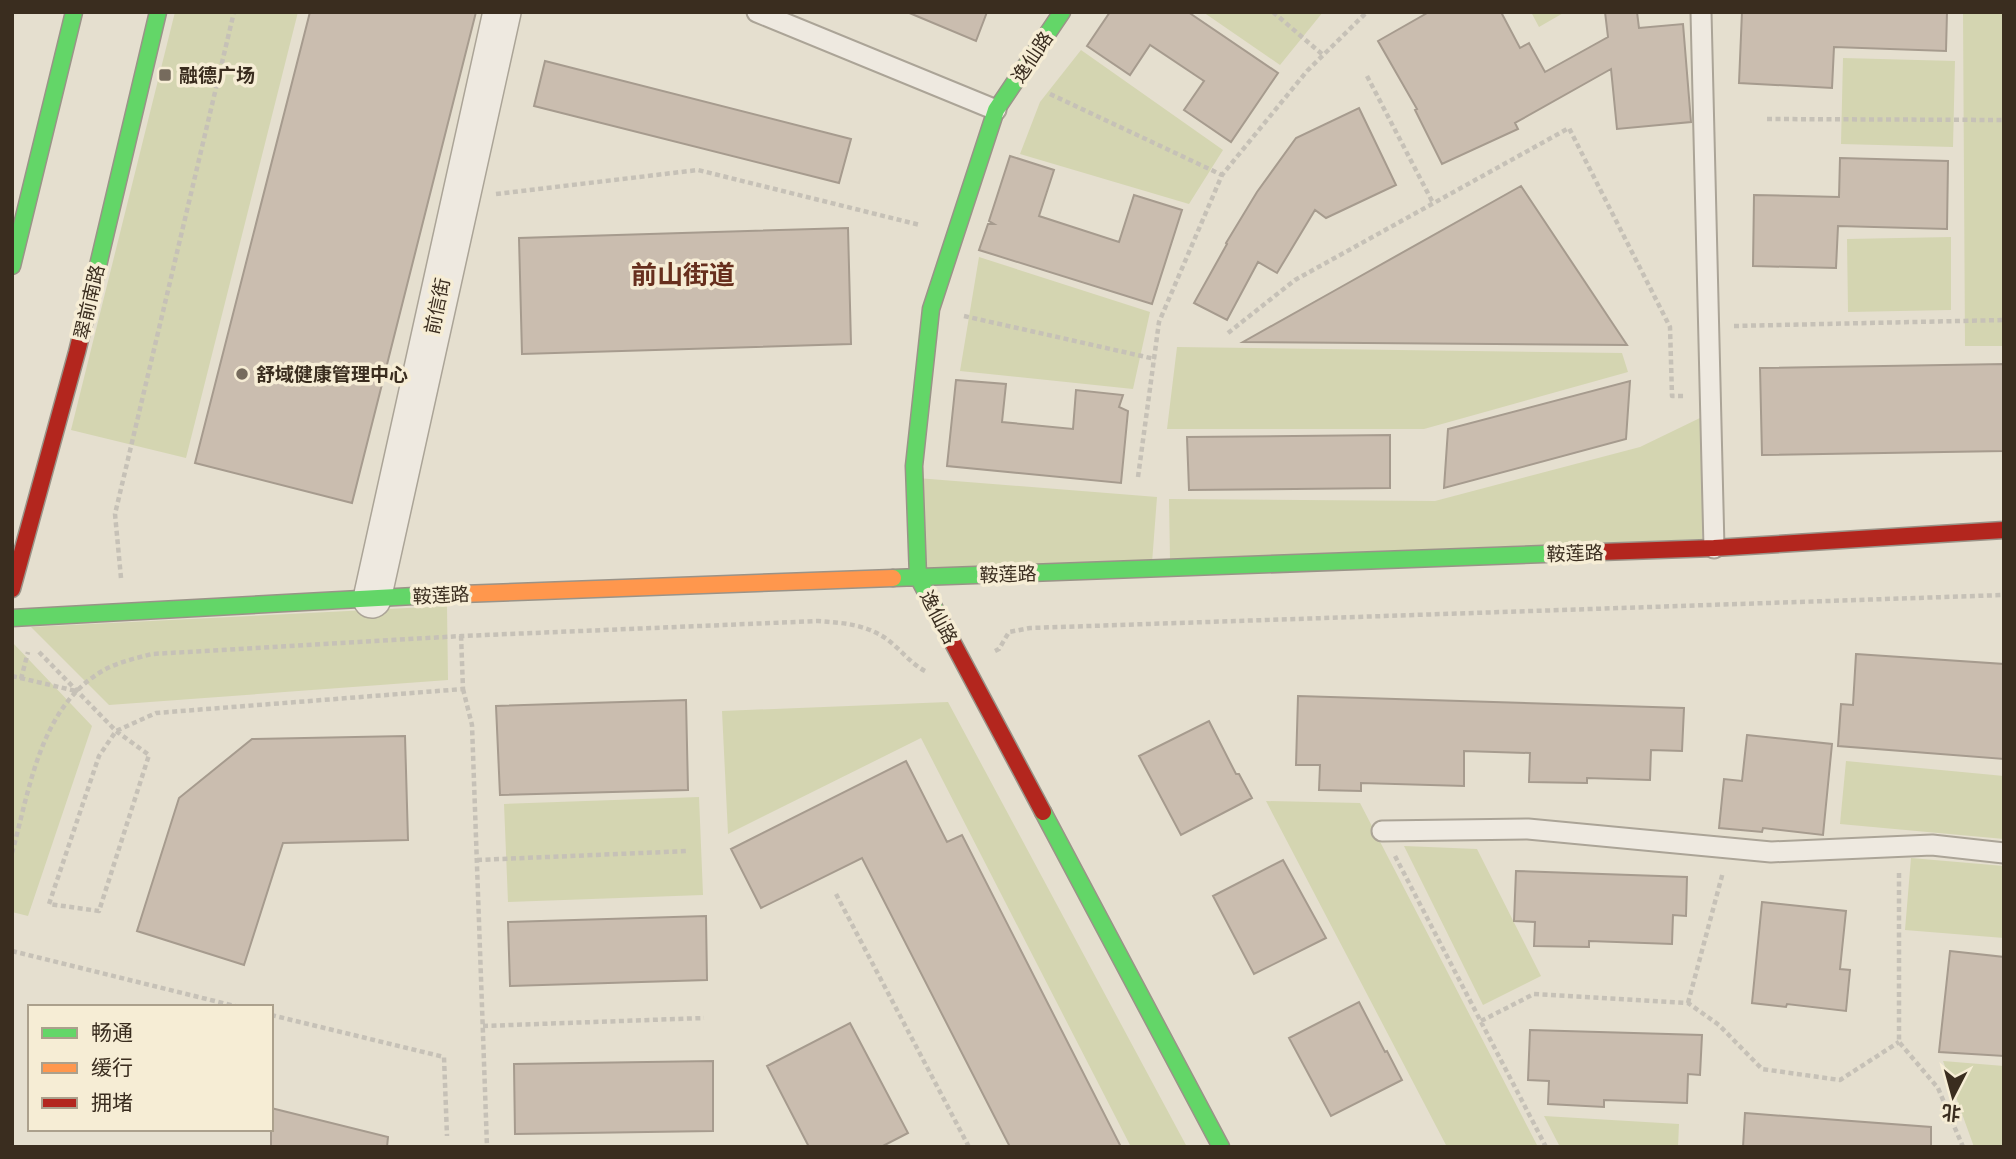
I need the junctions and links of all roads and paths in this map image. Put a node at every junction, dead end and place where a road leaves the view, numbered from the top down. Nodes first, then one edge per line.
1 (74, 12) edge
2 (158, 12) edge
3 (234, 12) edge
4 (502, 12) edge
5 (757, 12) edge
6 (1062, 12) edge
7 (1273, 12) edge
8 (1367, 12) edge
9 (1701, 12) edge
10 (1323, 55) junction
11 (1367, 76) dead end
12 (1017, 79) junction
13 (996, 110) junction
14 (1767, 119) dead end
15 (2004, 120) edge
16 (1222, 175) junction
17 (461, 198) junction
18 (1433, 203) junction
19 (955, 234) junction
20 (12, 267) edge
21 (931, 309) junction
22 (2004, 320) edge
23 (1709, 326) junction
24 (1228, 332) dead end
25 (1155, 359) junction
26 (1711, 395) junction
27 (1138, 477) dead end
28 (2004, 530) edge
29 (1714, 548) junction
30 (918, 577) junction
31 (12, 590) edge
32 (460, 594) junction
33 (372, 599) junction
34 (124, 612) junction
35 (12, 618) edge
36 (31, 644) dead end
37 (12, 676) edge
38 (463, 688) junction
39 (77, 692) junction
40 (116, 731) junction
41 (1382, 831) joint
42 (1899, 846) junction
43 (1730, 848) junction
44 (688, 851) dead end
45 (2004, 853) edge
46 (477, 860) junction
47 (836, 894) dead end
48 (12, 951) edge
49 (1688, 1003) junction
50 (231, 1005) edge
51 (273, 1015) edge
52 (704, 1018) dead end
53 (1481, 1021) junction
54 (483, 1026) junction
55 (1899, 1042) junction
56 (447, 1136) dead end
57 (487, 1147) edge
58 (970, 1147) edge
59 (1221, 1147) edge
60 (1546, 1147) edge
61 (1963, 1147) edge

1 - 20 street
2 - 31 street, 翠前南路
3 - 34 path
4 - 17 street, 前信街
5 - 13 lane
6 - 12 street, 逸仙路
7 - 10 path
8 - 10 path
9 - 23 lane
10 - 16 path
11 - 18 path
12 - 13 street, 逸仙路
12 - 16 path
13 - 19 street, 逸仙路
14 - 15 path
16 - 25 path
17 - 19 path
17 - 33 street, 前信街
18 - 24 path
18 - 26 path
19 - 21 street, 逸仙路
21 - 25 path
21 - 30 street, 逸仙路
22 - 23 path
23 - 26 lane
25 - 27 path
26 - 29 lane
28 - 29 street, 鞍莲路
29 - 30 street, 鞍莲路
30 - 32 street, 鞍莲路
30 - 59 street, 逸仙路
32 - 33 street, 鞍莲路
32 - 38 path
33 - 34 street, 鞍莲路
34 - 35 street, 鞍莲路
36 - 39 path
37 - 39 path
38 - 40 path
38 - 46 path
39 - 40 path
40 - 40 path
41 - 43 lane
41 - 53 path
42 - 43 lane
42 - 45 lane
42 - 55 path
43 - 49 path
44 - 46 path
46 - 54 path
47 - 58 path
48 - 50 path
49 - 53 path
49 - 55 path
51 - 56 path
52 - 54 path
53 - 60 path
54 - 57 path
55 - 61 path

